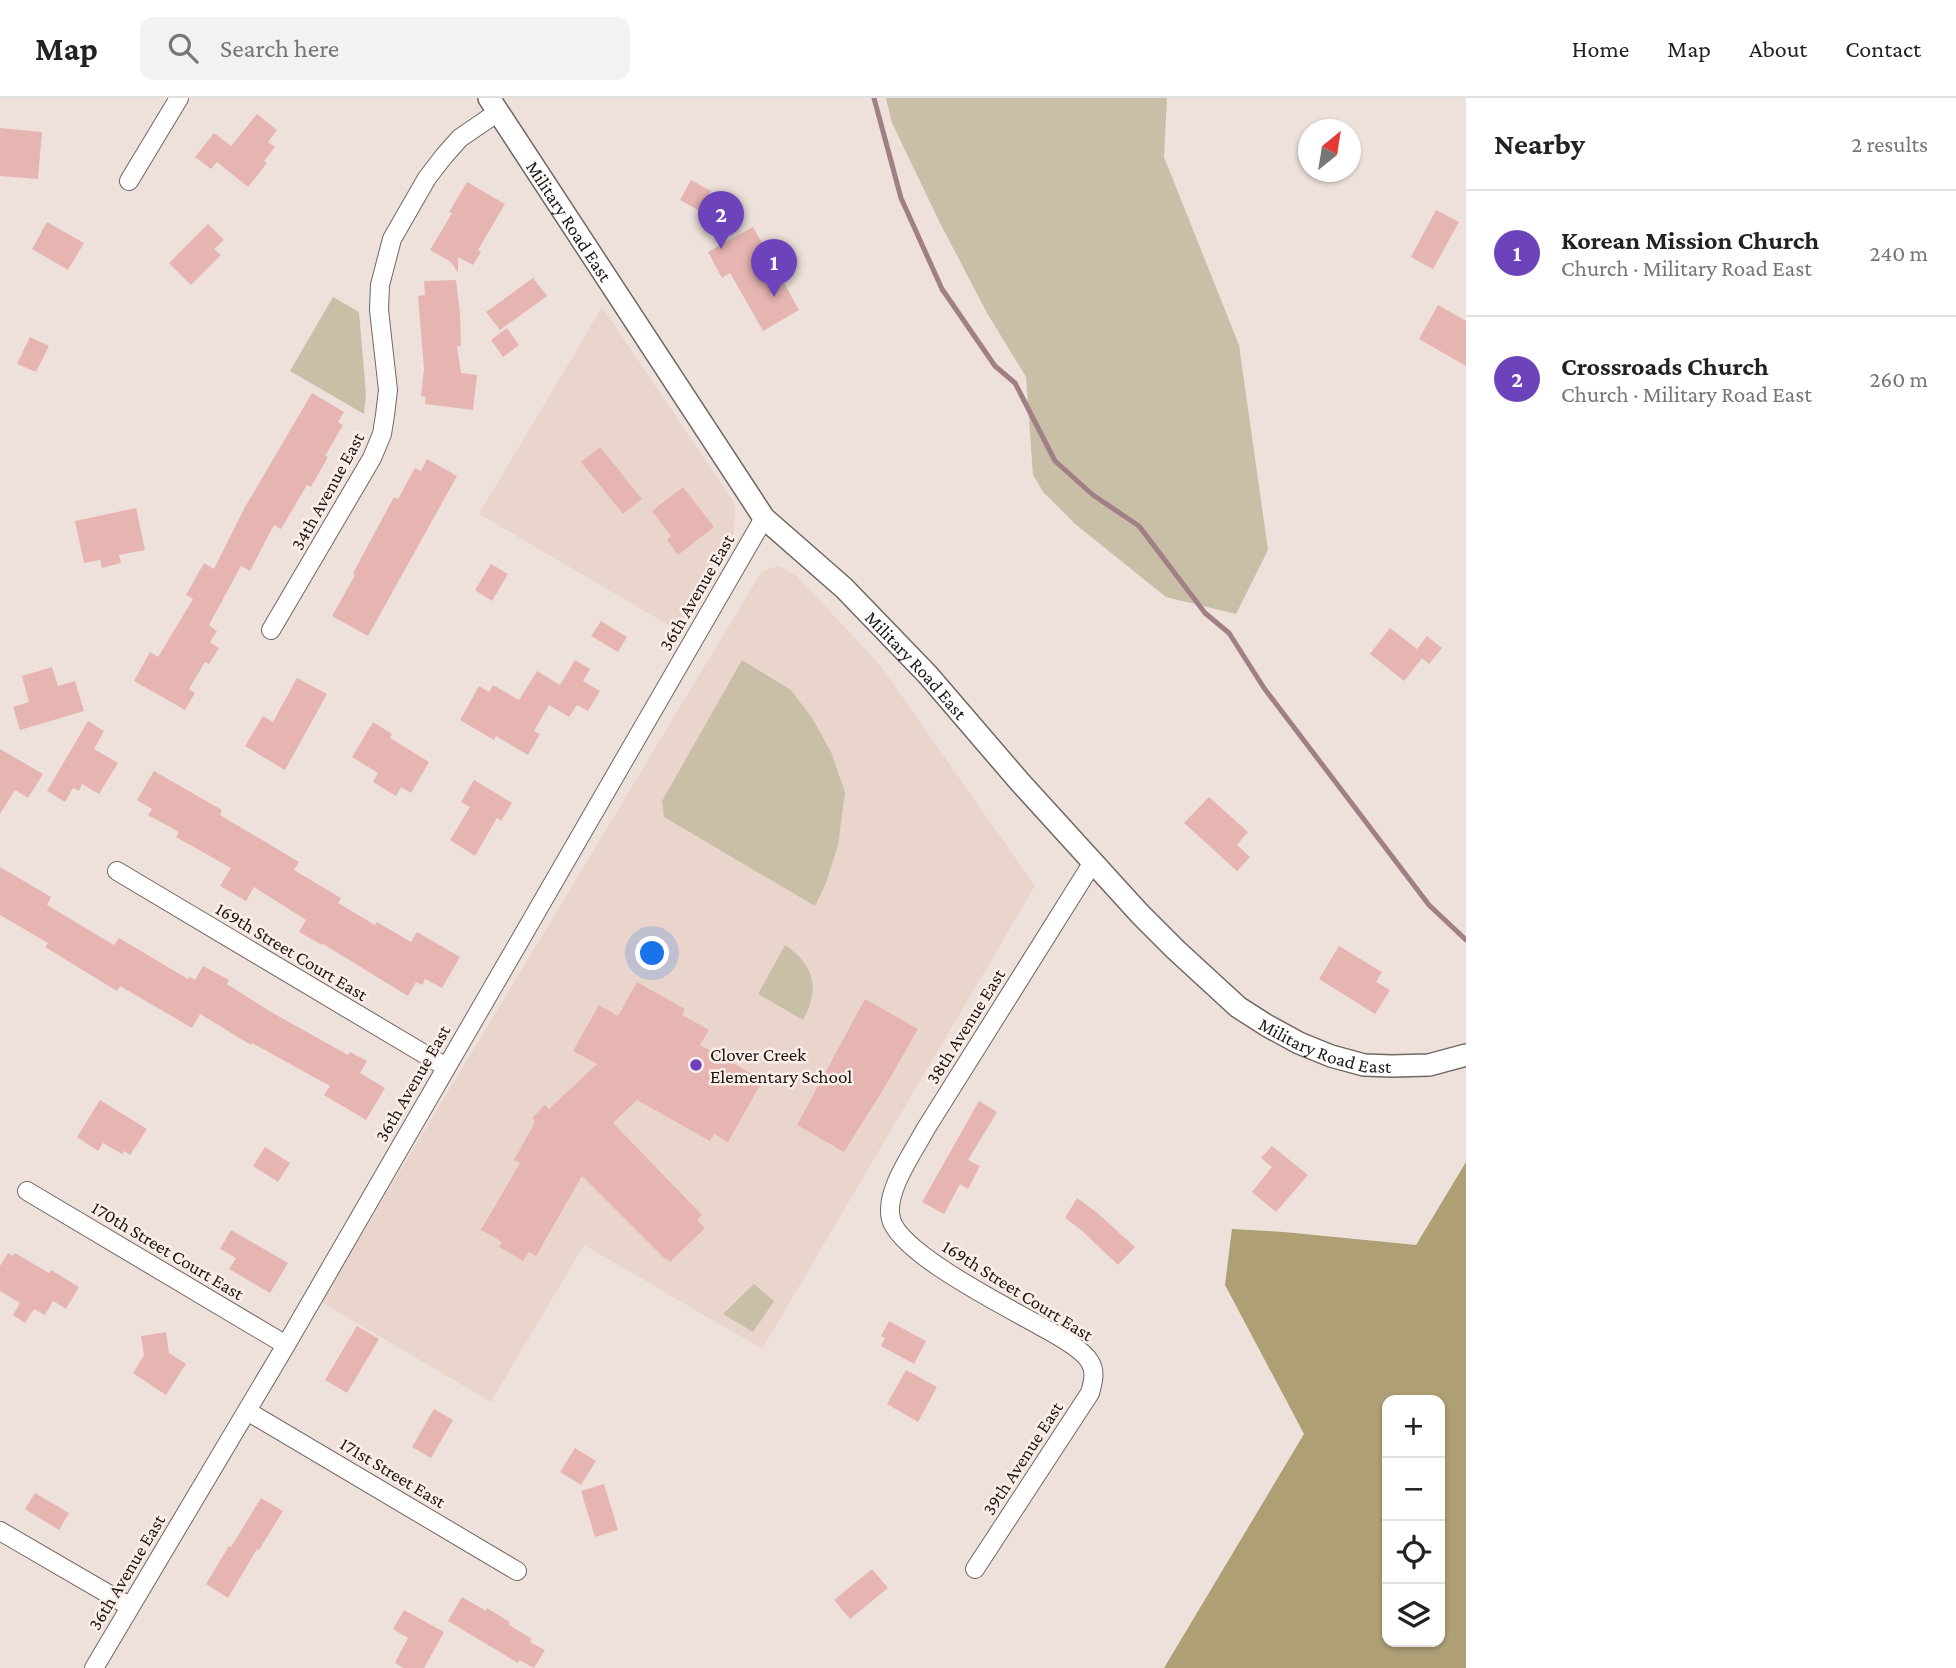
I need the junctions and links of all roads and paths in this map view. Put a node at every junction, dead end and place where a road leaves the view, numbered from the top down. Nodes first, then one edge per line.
1 (178, 98) edge
2 (494, 105) edge
3 (129, 181) dead end
4 (764, 518) junction
5 (271, 630) dead end
6 (1093, 862) junction
7 (117, 871) dead end
8 (1466, 1055) edge
9 (446, 1068) junction
10 (27, 1191) dead end
11 (891, 1220) joint
12 (286, 1345) junction
13 (1092, 1367) joint
14 (247, 1410) junction
15 (0, 1531) edge
16 (975, 1569) dead end
17 (517, 1570) dead end
18 (130, 1606) junction
19 (94, 1668) edge

1 - 3 street
2 - 4 street, Military Road East
2 - 5 street, 34th Avenue East
4 - 6 street, Military Road East
4 - 9 street, 36th Avenue East
6 - 8 street, Military Road East
6 - 11 street, 38th Avenue East
7 - 9 street, 169th Street Court East
9 - 12 street, 36th Avenue East
10 - 12 street, 170th Street Court East
11 - 13 street, 169th Street Court East
12 - 14 street, 36th Avenue East
13 - 16 street, 39th Avenue East
14 - 17 street, 171st Street East
14 - 18 street, 36th Avenue East
15 - 18 street
18 - 19 street, 36th Avenue East

